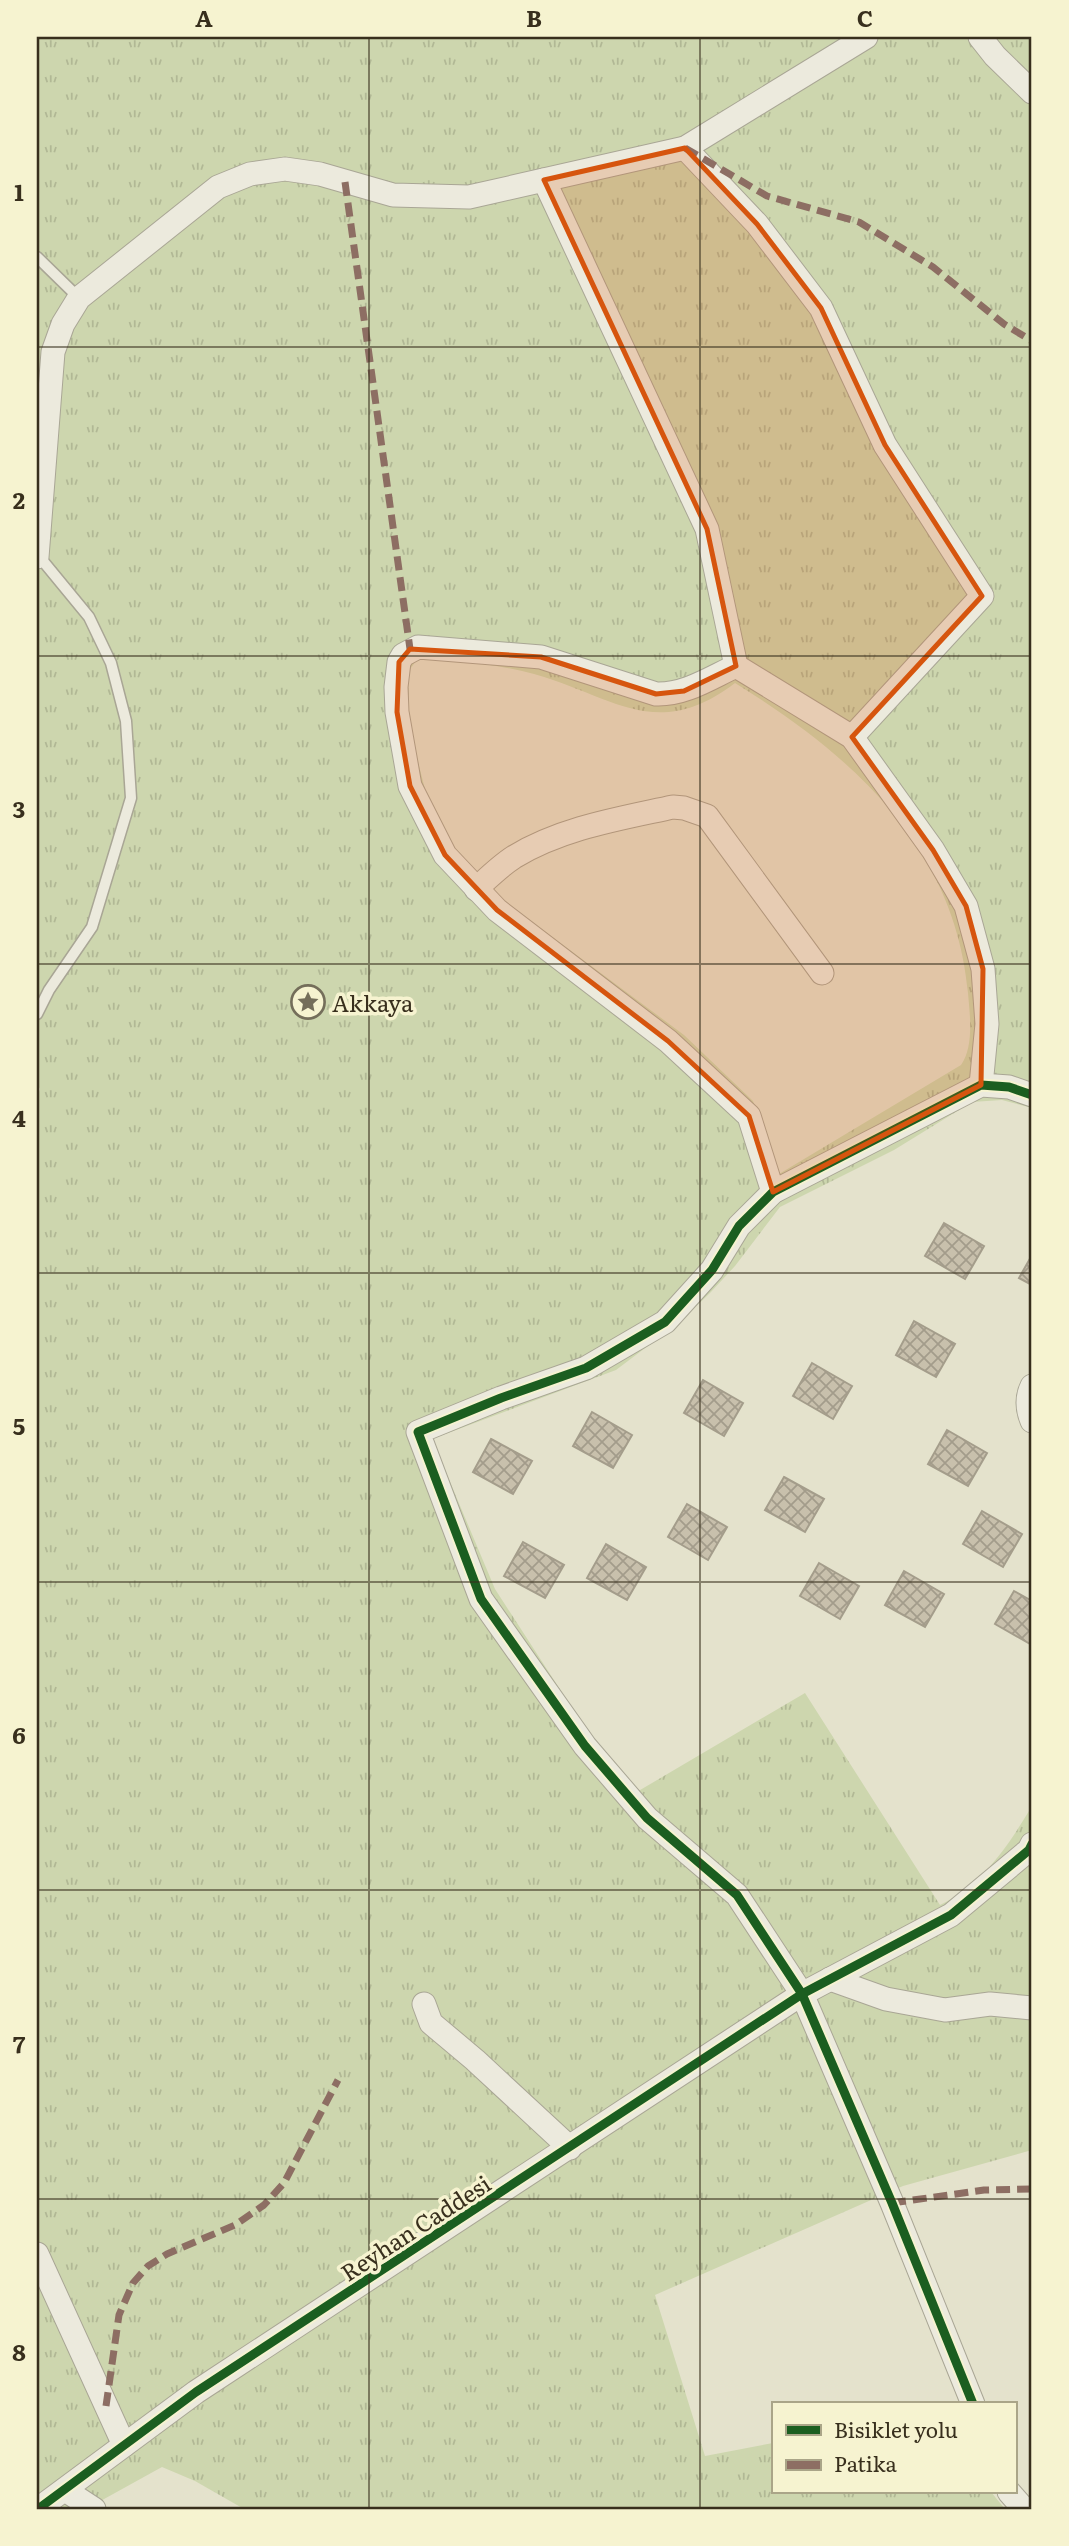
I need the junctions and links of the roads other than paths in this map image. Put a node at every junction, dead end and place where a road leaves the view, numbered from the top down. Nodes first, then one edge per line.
1 (866, 37) edge
2 (980, 37) edge
3 (1032, 92) edge
4 (685, 148) junction
5 (544, 180) junction
6 (37, 257) edge
7 (79, 298) junction
8 (37, 556) edge
9 (736, 666) junction
10 (852, 737) junction
11 (477, 889) junction
12 (822, 973) dead end
13 (37, 1014) edge
14 (981, 1085) junction
15 (1032, 1095) edge
16 (773, 1192) junction
17 (1032, 1386) edge
18 (1032, 1421) edge
19 (1032, 1844) edge
20 (817, 1986) junction
21 (424, 2004) dead end
22 (1032, 2008) edge
23 (570, 2148) junction
24 (37, 2254) edge
25 (972, 2402) edge
26 (124, 2445) junction
27 (65, 2490) junction
28 (1011, 2494) edge
29 (38, 2509) edge
30 (94, 2509) edge
31 (1024, 2509) edge

1 - 4 street
2 - 3 street
4 - 5 street
4 - 10 street
5 - 7 street
5 - 9 street
6 - 7 lane
7 - 8 street
8 - 13 lane
9 - 10 street
9 - 11 street
10 - 14 street
11 - 12 street
11 - 16 street
14 - 15 street
14 - 16 street
16 - 20 street
17 - 18 street
19 - 20 street, Reyhan Caddesi
20 - 22 street
20 - 23 street, Reyhan Caddesi
20 - 25 street
21 - 23 street
23 - 26 street, Reyhan Caddesi
24 - 26 street
26 - 27 street, Reyhan Caddesi
27 - 29 street, Reyhan Caddesi
27 - 30 street
28 - 31 street

